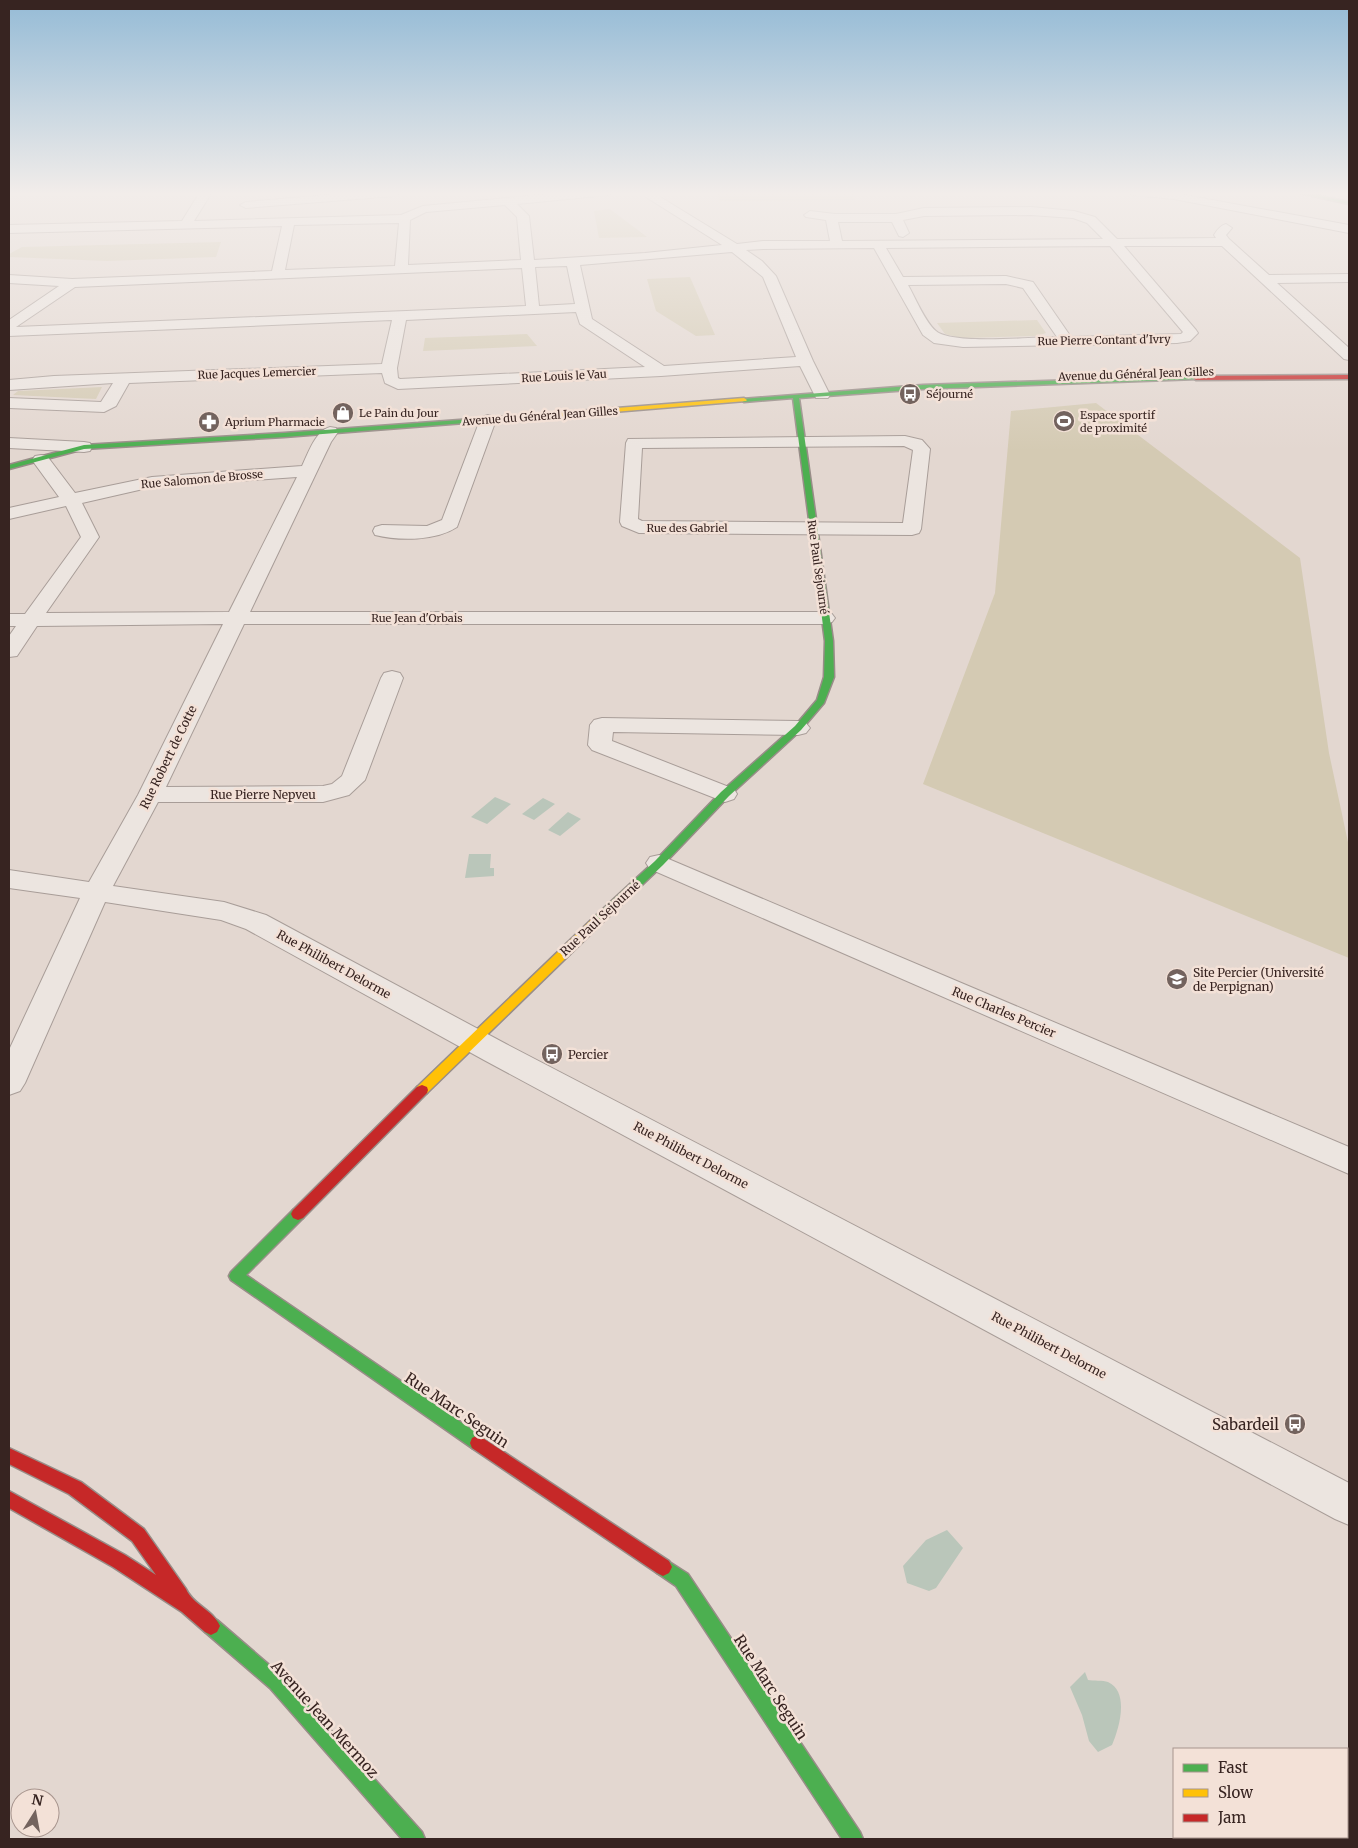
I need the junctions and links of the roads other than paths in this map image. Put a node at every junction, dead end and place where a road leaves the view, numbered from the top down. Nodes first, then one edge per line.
1 (181, 278) edge
2 (529, 278) edge
3 (576, 278) edge
4 (769, 278) edge
5 (898, 278) edge
6 (1144, 278) edge
7 (1329, 278) edge
8 (9, 279) edge
9 (1266, 279) joint
10 (900, 281) junction
11 (72, 283) junction
12 (582, 308) junction
13 (533, 310) junction
14 (400, 315) junction
15 (9, 326) edge
16 (9, 332) edge
17 (1066, 340) junction
18 (1349, 356) edge
19 (805, 361) junction
20 (389, 368) junction
21 (1349, 370) edge
22 (661, 371) junction
23 (1349, 377) edge
24 (124, 378) junction
25 (9, 385) edge
26 (923, 387) junction
27 (822, 395) junction
28 (796, 397) junction
29 (9, 403) edge
30 (488, 420) junction
31 (330, 432) junction
32 (9, 443) edge
33 (800, 443) junction
34 (84, 447) junction
35 (41, 460) junction
36 (9, 467) edge
37 (308, 471) junction
38 (69, 499) junction
39 (9, 513) edge
40 (813, 528) junction
41 (382, 531) dead end
42 (237, 618) junction
43 (825, 618) junction
44 (9, 620) edge
45 (31, 620) junction
46 (9, 651) edge
47 (392, 678) dead end
48 (798, 728) junction
49 (725, 794) junction
50 (150, 796) junction
51 (659, 863) junction
52 (9, 879) edge
53 (97, 891) junction
54 (472, 1040) junction
55 (9, 1083) edge
56 (1349, 1161) edge
57 (9, 1456) edge
58 (9, 1500) edge
59 (1349, 1505) edge
60 (188, 1606) junction
61 (391, 1815) junction
62 (407, 1839) edge
63 (415, 1839) edge
64 (853, 1839) edge

1 - 11 street
2 - 13 street
3 - 12 street
4 - 19 street
5 - 10 street
6 - 17 street, Rue Pierre Contant d'Ivry
7 - 9 street
8 - 11 street
9 - 18 street
10 - 17 street
10 - 17 street, Rue Pierre Contant d'Ivry
11 - 15 street
12 - 13 street
12 - 22 street
13 - 14 street
14 - 16 street
14 - 20 street
19 - 22 street, Rue Louis le Vau
19 - 27 street
20 - 22 street, Rue Louis le Vau
20 - 24 street, Rue Jacques Lemercier
21 - 26 main road, Avenue du Général Jean Gilles
23 - 26 main road, Avenue du Général Jean Gilles
24 - 25 street, Rue Jacques Lemercier
24 - 29 street
26 - 27 main road, Avenue du Général Jean Gilles
27 - 28 main road, Avenue du Général Jean Gilles
28 - 30 main road, Avenue du Général Jean Gilles
28 - 33 main road, Rue Paul Sejourné
30 - 31 main road, Avenue du Général Jean Gilles
30 - 41 street
31 - 34 main road, Avenue du Général Jean Gilles
31 - 37 street, Rue Robert de Cotte
32 - 34 street
33 - 40 main road, Rue Paul Sejourné
33 - 40 street
33 - 40 street, Rue des Gabriel
34 - 35 main road, Avenue du Général Jean Gilles
35 - 36 main road, Avenue du Général Jean Gilles
35 - 38 street
37 - 38 street, Rue Salomon de Brosse
37 - 42 street, Rue Robert de Cotte
38 - 39 street, Rue Salomon de Brosse
38 - 45 street
40 - 43 main road, Rue Paul Sejourné
42 - 43 street, Rue Jean d'Orbais
42 - 45 street, Rue Jean d'Orbais
42 - 50 street, Rue Robert de Cotte
43 - 48 main road, Rue Paul Sejourné
44 - 45 street, Rue Jean d'Orbais
45 - 46 street
47 - 50 street, Rue Pierre Nepveu
48 - 49 main road, Rue Paul Sejourné
48 - 49 street
49 - 51 main road, Rue Paul Sejourné
50 - 53 street, Rue Robert de Cotte
51 - 54 main road, Rue Paul Sejourné
51 - 56 street, Rue Charles Percier
52 - 53 street, Rue Philibert Delorme
53 - 54 street, Rue Philibert Delorme
53 - 55 street, Rue Robert de Cotte
54 - 59 street, Rue Philibert Delorme
54 - 64 main road, Rue Marc Seguin
57 - 60 main road, Avenue Jean Mermoz
58 - 60 main road, Avenue Jean Mermoz
60 - 61 main road, Avenue Jean Mermoz
61 - 62 main road, Avenue Jean Mermoz
61 - 63 main road, Avenue Jean Mermoz

